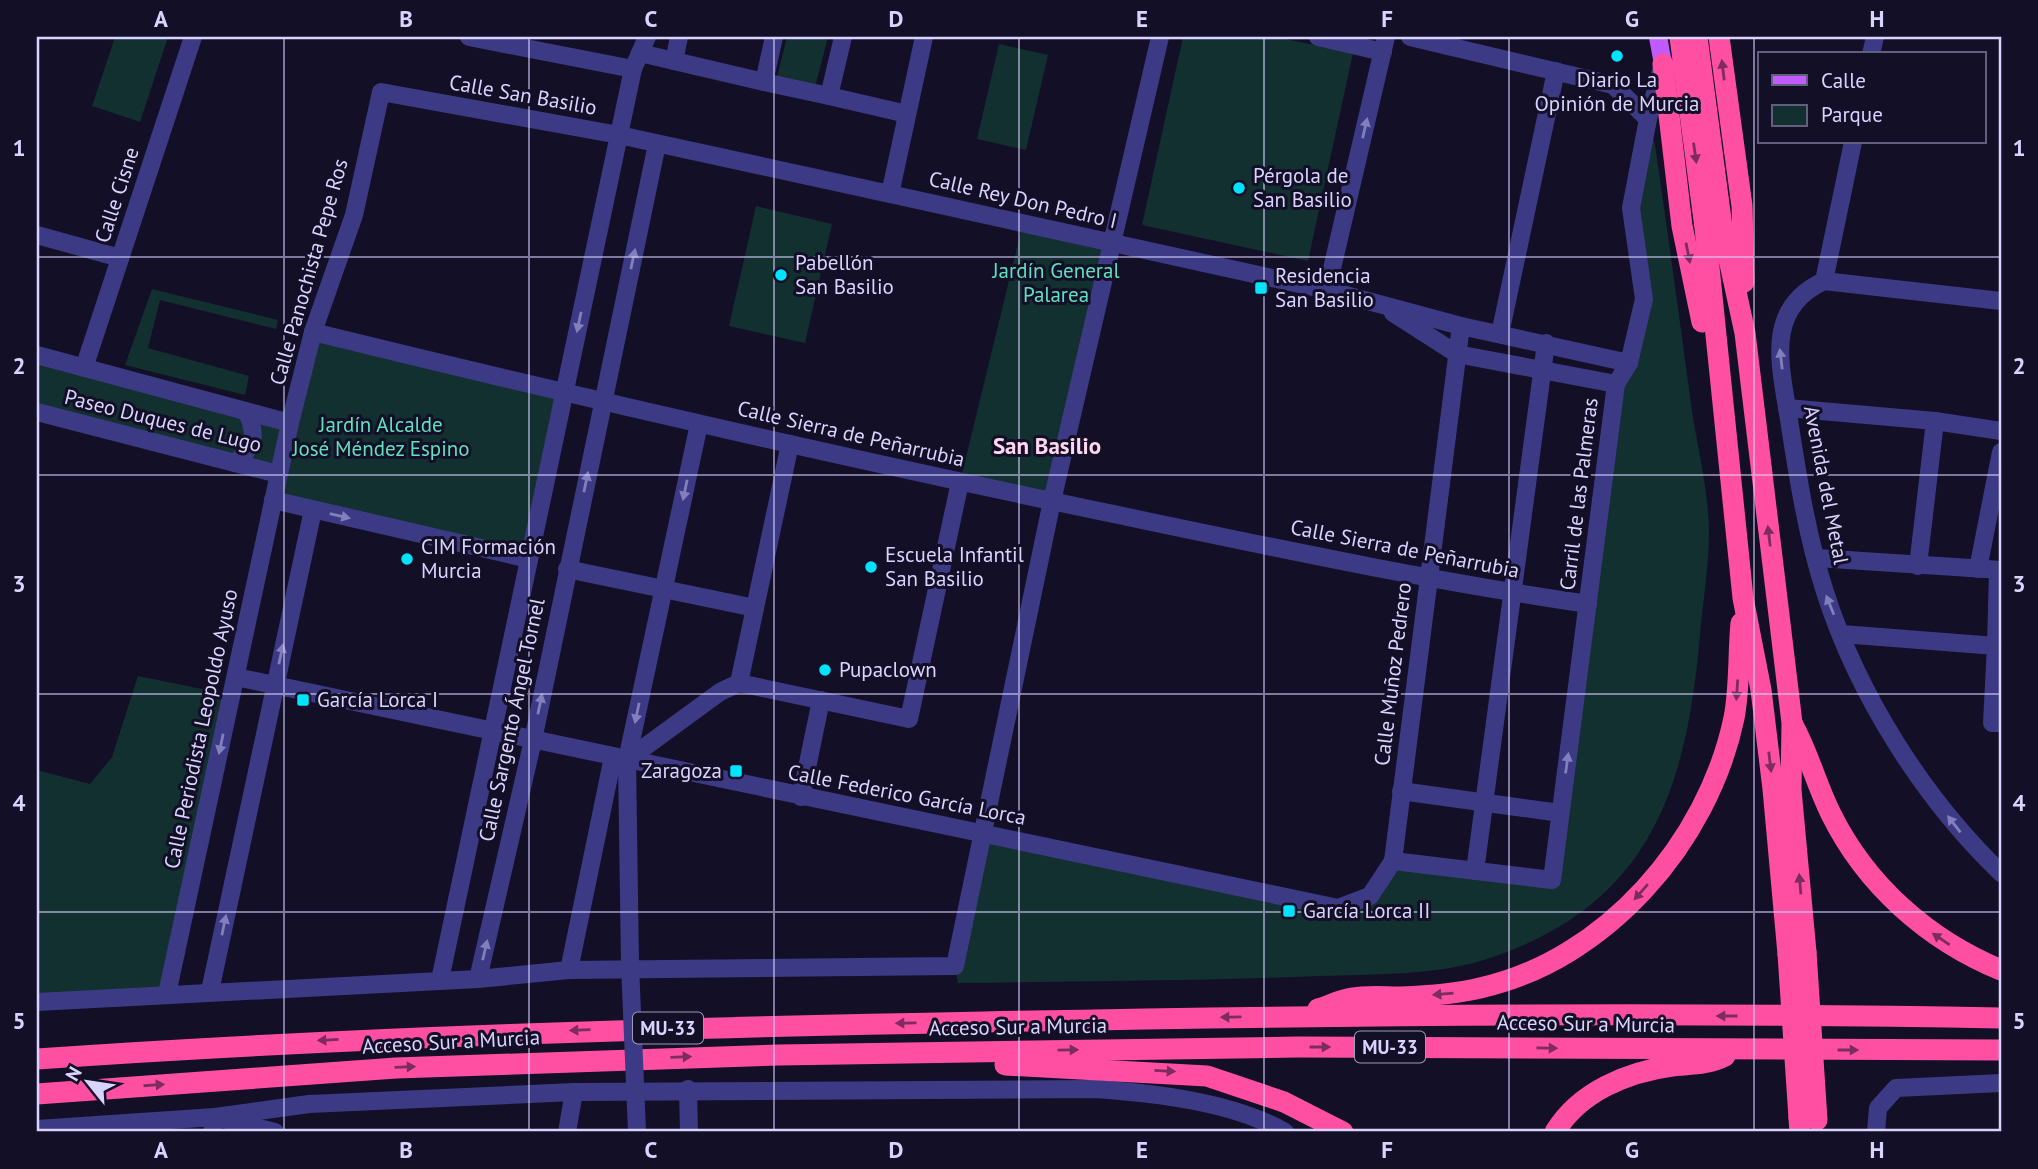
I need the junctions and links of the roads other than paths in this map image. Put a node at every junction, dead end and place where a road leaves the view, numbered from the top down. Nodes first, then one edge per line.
1 (193, 37) edge
2 (469, 37) edge
3 (680, 37) edge
4 (774, 37) edge
5 (843, 37) edge
6 (924, 37) edge
7 (1160, 37) edge
8 (1318, 37) edge
9 (1410, 37) edge
10 (1658, 37) edge
11 (1680, 37) edge
12 (1697, 37) edge
13 (1719, 37) edge
14 (1384, 44) edge
15 (640, 53) edge
16 (674, 61) junction
17 (1662, 64) junction
18 (1556, 71) junction
19 (764, 82) junction
20 (381, 92) joint
21 (829, 96) junction
22 (907, 114) junction
23 (1648, 119) junction
24 (619, 135) junction
25 (657, 144) junction
26 (1852, 144) edge
27 (890, 194) junction
28 (37, 235) edge
29 (1114, 243) junction
30 (120, 258) junction
31 (1825, 281) junction
32 (1327, 290) junction
33 (2001, 301) edge
34 (1378, 304) junction
35 (1461, 326) junction
36 (313, 332) junction
37 (1745, 333) junction
38 (1500, 334) junction
39 (1546, 343) junction
40 (37, 355) edge
41 (1457, 355) junction
42 (1629, 363) junction
43 (84, 368) junction
44 (1542, 370) junction
45 (1616, 384) junction
46 (564, 394) junction
47 (603, 402) junction
48 (1787, 408) junction
49 (246, 411) junction
50 (37, 412) edge
51 (1935, 421) junction
52 (290, 423) junction
53 (699, 424) junction
54 (1723, 427) junction
55 (2001, 431) edge
56 (790, 444) junction
57 (2001, 452) edge
58 (234, 463) junction
59 (278, 474) junction
60 (960, 482) junction
61 (273, 500) junction
62 (1052, 501) junction
63 (313, 510) junction
64 (1817, 558) junction
65 (529, 559) junction
66 (1918, 566) junction
67 (568, 569) junction
68 (1978, 569) junction
69 (2000, 570) edge
70 (1428, 580) junction
71 (664, 588) junction
72 (1513, 593) junction
73 (1743, 598) junction
74 (1588, 604) junction
75 (755, 608) junction
76 (1842, 634) junction
77 (1996, 646) junction
78 (236, 677) junction
79 (739, 683) junction
80 (275, 685) junction
81 (821, 701) junction
82 (1792, 723) junction
83 (2001, 723) edge
84 (492, 732) junction
85 (533, 740) junction
86 (620, 758) junction
87 (1401, 791) junction
88 (801, 797) junction
89 (1485, 804) junction
90 (1560, 813) junction
91 (982, 833) junction
92 (1392, 861) junction
93 (1475, 871) junction
94 (2001, 873) edge
95 (1797, 953) junction
96 (569, 970) junction
97 (2001, 970) edge
98 (478, 979) junction
99 (440, 980) junction
100 (210, 991) junction
101 (167, 994) junction
102 (37, 1002) edge
103 (1299, 1016) junction
104 (2001, 1018) edge
105 (1737, 1050) junction
106 (2001, 1050) edge
107 (779, 1055) junction
108 (37, 1059) edge
109 (2001, 1083) edge
110 (688, 1089) junction
111 (574, 1092) junction
112 (37, 1094) edge
113 (251, 1120) junction
114 (213, 1125) edge
115 (1252, 1126) edge
116 (1809, 1126) edge
117 (37, 1129) edge
118 (72, 1130) edge
119 (275, 1132) edge
120 (567, 1132) edge
121 (637, 1132) edge
122 (689, 1132) edge
123 (1285, 1132) edge
124 (1343, 1132) edge
125 (1555, 1132) edge
126 (1876, 1132) edge

1 - 30 street, Calle Cisne
2 - 15 street
3 - 16 street
4 - 19 street
5 - 21 street
6 - 22 street
7 - 29 street
8 - 14 street
9 - 18 street
10 - 17 main road
11 -> 54 highway
12 - 37 highway
37 -> 13 highway
32 -> 14 street
15 - 16 street
15 - 24 street, Calle Sargento Ángel Tornel
16 - 19 street
17 - 23 street, Carril de las Palmeras
17 -> 54 highway
18 - 23 street
18 - 38 street
19 - 21 street
20 - 24 street, Calle San Basilio
20 - 36 street, Calle Panochista Pepe Ros
21 - 22 street
22 - 27 street
23 - 42 street, Carril de las Palmeras
24 - 25 street, Calle San Basilio
24 -> 46 street, Calle Sargento Ángel Tornel
25 - 27 street, Calle Rey Don Pedro I
47 -> 25 street, Calle Sargento Ángel Tornel
26 - 31 street
27 - 29 street, Calle Rey Don Pedro I
28 - 30 street
29 - 32 street, Calle Rey Don Pedro I
29 - 62 street
30 - 43 street, Calle Cisne
31 - 33 street
48 -> 31 street, Avenida del Metal
32 - 34 street, Calle Rey Don Pedro I
34 - 35 street, Calle Rey Don Pedro I
34 - 41 street, Calle Rey Don Pedro I
35 - 38 street, Calle Rey Don Pedro I
35 - 41 street, Calle Muñoz Pedrero
36 - 46 street, Calle Sierra de Peñarrubia
36 - 52 street, Calle Panochista Pepe Ros
82 -> 37 highway
38 - 39 street, Calle Rey Don Pedro I
39 - 42 street, Calle Rey Don Pedro I
39 - 44 street
40 - 43 street, Paseo Duques de Lugo
41 - 44 street, Calle Rey Don Pedro I
41 - 70 street, Calle Muñoz Pedrero
42 - 45 street, Carril de las Palmeras
43 - 49 street, Paseo Duques de Lugo
44 - 45 street, Calle Rey Don Pedro I
44 - 72 street
45 - 74 street, Carril de las Palmeras
46 - 47 street, Calle Sierra de Peñarrubia
46 - 65 street, Calle Sargento Ángel Tornel
47 - 53 street, Calle Sierra de Peñarrubia
67 -> 47 street, Calle Sargento Ángel Tornel
48 - 51 street
48 - 64 street, Avenida del Metal
49 - 52 street, Paseo Duques de Lugo
49 - 58 street
50 - 58 street, Paseo Duques de Lugo
51 - 55 street
51 - 66 street
52 - 59 street, Calle Panochista Pepe Ros
53 - 56 street, Calle Sierra de Peñarrubia
53 -> 71 street
54 - 73 highway
56 - 60 street, Calle Sierra de Peñarrubia
56 - 75 street
57 - 68 street
58 - 59 street, Paseo Duques de Lugo
59 - 61 street, Calle Periodista Leopoldo Ayuso
60 - 62 street, Calle Sierra de Peñarrubia
60 - 81 street
61 - 63 street
61 - 78 street, Calle Periodista Leopoldo Ayuso
62 - 70 street, Calle Sierra de Peñarrubia
62 - 91 street
63 -> 65 street
80 -> 63 street
64 - 66 street
76 -> 64 street, Avenida del Metal
65 - 84 street, Calle Sargento Ángel Tornel
66 - 68 street
67 - 71 street
85 -> 67 street, Calle Sargento Ángel Tornel
68 - 69 street
69 - 77 street
70 - 72 street, Calle Sierra de Peñarrubia
70 - 87 street, Calle Muñoz Pedrero
71 - 75 street
71 -> 86 street
72 - 74 street, Calle Sierra de Peñarrubia
72 - 89 street
73 -> 95 highway
73 -> 103 highway
90 -> 74 street, Carril de las Palmeras
75 - 79 street
76 - 77 street
94 -> 76 street, Avenida del Metal
77 - 83 street
78 - 80 street, Calle Federico García Lorca
78 -> 101 street, Calle Periodista Leopoldo Ayuso
79 - 81 street
79 - 86 street
80 - 84 street, Calle Federico García Lorca
100 -> 80 street
81 - 88 street
95 -> 82 highway
97 -> 82 highway
84 - 85 street, Calle Federico García Lorca
84 - 99 street, Calle Sargento Ángel Tornel
85 - 86 street, Calle Federico García Lorca
98 -> 85 street, Calle Sargento Ángel Tornel
86 - 88 street, Calle Federico García Lorca
86 - 96 street
86 - 121 street, bridge
87 - 89 street
87 - 92 street, Calle Muñoz Pedrero
88 - 91 street, Calle Federico García Lorca
89 - 90 street
89 - 93 street
90 - 93 street, Carril de las Palmeras
91 - 92 street, Calle Federico García Lorca
91 - 96 street
92 - 93 street
95 - 116 highway, bridge
96 - 98 street
98 - 99 street
99 - 100 street
100 - 101 street
101 - 102 street
104 -> 103 highway, Acceso Sur a Murcia / MU-33
103 -> 108 highway, Acceso Sur a Murcia / MU-33
105 -> 106 highway, Acceso Sur a Murcia / MU-33
107 -> 105 highway, Acceso Sur a Murcia / MU-33
105 - 125 highway
112 -> 107 highway, Acceso Sur a Murcia / MU-33
107 -> 124 highway
109 - 126 street
110 - 111 street
110 - 115 street
110 - 122 street
111 - 113 street
111 - 120 street
113 - 114 street
113 - 119 street
114 - 118 street
115 - 123 street
117 - 118 street

